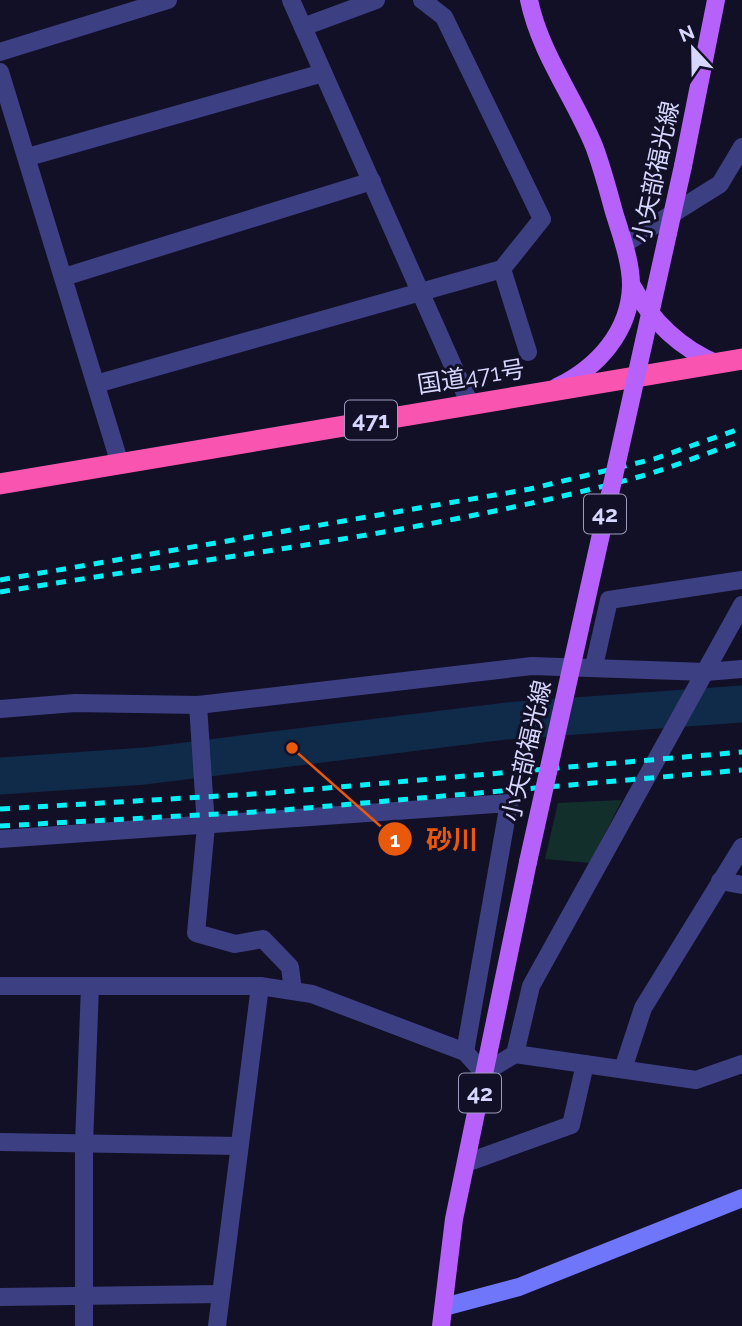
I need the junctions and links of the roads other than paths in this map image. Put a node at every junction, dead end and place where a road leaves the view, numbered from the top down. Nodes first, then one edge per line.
1 (168, 0) edge
2 (291, 0) edge
3 (376, 0) edge
4 (422, 0) edge
5 (529, 0) edge
6 (716, 0) edge
7 (303, 27) junction
8 (0, 52) edge
9 (0, 72) edge
10 (323, 73) junction
11 (742, 147) edge
12 (28, 157) junction
13 (372, 181) junction
14 (624, 244) junction
15 (502, 269) junction
16 (64, 277) junction
17 (631, 284) junction
18 (423, 293) junction
19 (528, 352) dead end
20 (742, 359) edge
21 (718, 364) junction
22 (96, 384) junction
23 (546, 392) junction
24 (469, 402) junction
25 (120, 464) junction
26 (0, 484) edge
27 (742, 580) edge
28 (742, 606) edge
29 (594, 666) junction
30 (742, 669) edge
31 (706, 672) junction
32 (198, 705) junction
33 (0, 709) edge
34 (206, 826) junction
35 (0, 839) edge
36 (742, 847) edge
37 (720, 881) junction
38 (742, 885) edge
39 (0, 986) edge
40 (90, 986) junction
41 (260, 986) junction
42 (293, 991) junction
43 (465, 1052) junction
44 (515, 1054) junction
45 (585, 1064) junction
46 (742, 1064) edge
47 (623, 1069) junction
48 (484, 1073) junction
49 (0, 1142) edge
50 (84, 1144) junction
51 (239, 1146) junction
52 (466, 1163) junction
53 (742, 1198) edge
54 (221, 1294) junction
55 (0, 1297) edge
56 (84, 1297) junction
57 (444, 1307) junction
58 (84, 1326) edge
59 (217, 1326) edge
60 (441, 1326) edge

1 - 8 street
2 - 7 street
3 - 7 street
4 - 15 street
5 - 14 main road, 小矢部福光線
6 - 48 main road, 小矢部福光線 / 42, bridge
7 - 10 street
9 - 12 street
10 - 12 street
10 - 13 street
11 - 14 street
12 - 16 street
13 - 16 street
13 - 18 street
14 - 17 main road, 小矢部福光線
15 - 18 street
15 - 19 street
16 - 22 street
17 - 21 main road, 小矢部福光線
17 - 23 main road, 小矢部福光線
18 - 22 street
18 - 24 street
20 - 21 highway, 国道471号 / 471
21 - 23 highway, 国道471号 / 471
22 - 25 street
23 - 24 highway, 国道471号 / 471
24 - 25 highway, 国道471号 / 471
25 - 26 highway, 国道471号 / 471
27 - 29 street
28 - 31 street
29 - 31 street
29 - 32 street
30 - 31 street
31 - 44 street
32 - 33 street
32 - 34 street
34 - 35 street
34 - 42 street
34 - 43 street
36 - 37 street
37 - 38 street
37 - 47 street
39 - 40 street
40 - 41 street
40 - 50 street
41 - 42 street
41 - 51 street
42 - 43 street
43 - 48 street
44 - 45 street
44 - 48 street
45 - 47 street
45 - 52 street
46 - 47 street
48 - 52 main road, 小矢部福光線 / 42
49 - 50 street
50 - 51 street
50 - 56 street
51 - 54 street
52 - 57 main road, 小矢部福光線 / 42
53 - 57 street
54 - 56 street
54 - 59 street
55 - 56 street
56 - 58 street
57 - 60 main road, 小矢部福光線 / 42

